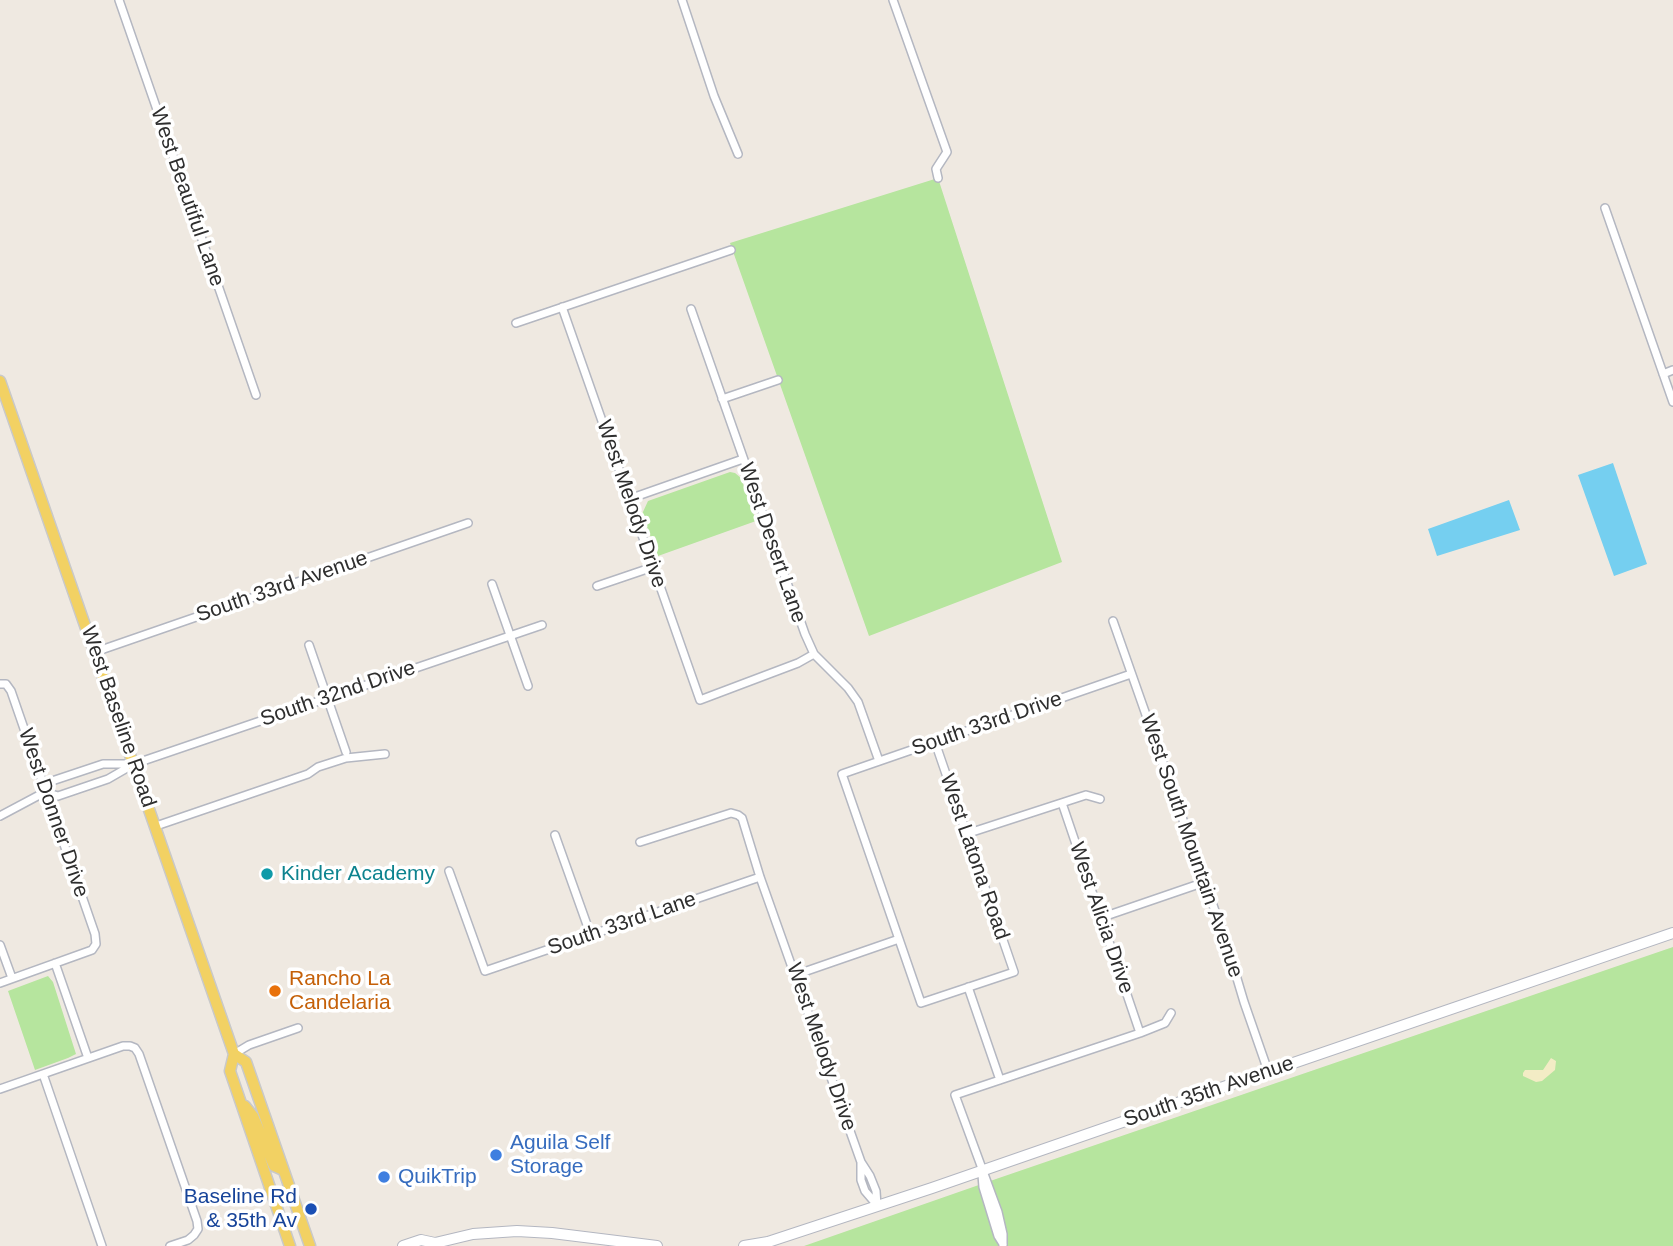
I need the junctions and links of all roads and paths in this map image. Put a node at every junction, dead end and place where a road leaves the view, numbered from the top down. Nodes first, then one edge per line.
1 (119, 0) edge
2 (682, 0) edge
3 (893, 0) edge
4 (738, 154) dead end
5 (938, 178) dead end
6 (1605, 208) dead end
7 (731, 250) dead end
8 (562, 307) junction
9 (691, 309) dead end
10 (516, 323) dead end
11 (1673, 370) edge
12 (1663, 374) junction
13 (778, 380) dead end
14 (0, 381) edge
15 (256, 395) dead end
16 (722, 400) junction
17 (1673, 402) edge
18 (743, 459) junction
19 (629, 499) junction
20 (468, 523) dead end
21 (653, 567) junction
22 (492, 584) dead end
23 (597, 586) dead end
24 (1113, 621) dead end
25 (542, 625) dead end
26 (510, 636) junction
27 (309, 645) dead end
28 (95, 652) junction
29 (814, 654) junction
30 (1131, 674) junction
31 (3, 684) edge
32 (528, 686) dead end
33 (328, 698) junction
34 (935, 742) junction
35 (346, 752) dead end
36 (385, 754) dead end
37 (879, 761) junction
38 (134, 764) junction
39 (75, 773) junction
40 (80, 788) junction
41 (45, 792) junction
42 (1100, 799) dead end
43 (1062, 803) junction
44 (0, 816) edge
45 (156, 826) junction
46 (966, 834) junction
47 (555, 835) dead end
48 (640, 842) dead end
49 (449, 871) dead end
50 (760, 877) junction
51 (1205, 882) junction
52 (1100, 918) junction
53 (1673, 933) edge
54 (591, 936) junction
55 (899, 939) junction
56 (0, 945) edge
57 (55, 963) junction
58 (795, 975) junction
59 (12, 978) junction
60 (0, 983) edge
61 (968, 987) junction
62 (1171, 1013) dead end
63 (298, 1028) dead end
64 (1140, 1033) junction
65 (234, 1054) junction
66 (88, 1058) junction
67 (1268, 1072) junction
68 (43, 1074) junction
69 (1000, 1080) junction
70 (0, 1089) edge
71 (239, 1098) junction
72 (283, 1170) junction
73 (982, 1171) junction
74 (877, 1206) junction
75 (434, 1245) edge
76 (1004, 1245) edge
77 (102, 1246) edge
78 (170, 1246) edge
79 (290, 1246) edge
80 (310, 1246) edge
81 (402, 1246) edge
82 (657, 1246) edge
83 (744, 1246) edge

1 - 15 street, West Beautiful Lane
2 - 4 street
3 - 5 street
6 - 12 street
7 - 8 street
8 - 10 street
8 - 19 street, West Melody Drive
9 - 16 street, West Desert Lane
11 - 12 street
12 - 17 street
13 - 16 street
14 - 28 main road, West Baseline Road
16 - 18 street, West Desert Lane
18 - 19 street
18 - 29 street, West Desert Lane
19 - 21 street, West Melody Drive
20 - 28 street, South 33rd Avenue
21 - 23 street
21 - 29 street, West Melody Drive
22 - 26 street
24 - 30 street, West South Mountain Avenue
25 - 26 street, South 32nd Drive
26 - 32 street
26 - 33 street, South 32nd Drive
27 - 33 street
28 - 38 main road, West Baseline Road
29 - 37 street, West Desert Lane
30 - 34 street, South 33rd Drive
30 - 51 street, West South Mountain Avenue
31 - 41 street, West Donner Drive
33 - 35 street
33 - 38 street, South 32nd Drive
34 - 37 street, South 33rd Drive
34 - 46 street, West Latona Road
36 - 45 street
37 - 55 street, South 33rd Drive
38 - 39 street
38 - 40 street
38 - 45 main road, West Baseline Road
39 - 40 street
39 - 41 street
40 - 41 street
41 - 44 street
41 - 57 street, West Donner Drive
42 - 43 street
43 - 46 street
43 - 52 street, West Alicia Drive
45 - 65 main road, West Baseline Road
46 - 61 street, West Latona Road
47 - 54 street
48 - 50 street, West Melody Drive
49 - 54 street, South 33rd Lane
50 - 54 street, South 33rd Lane
50 - 58 street, West Melody Drive
51 - 52 street
51 - 67 street, West South Mountain Avenue
52 - 64 street, West Alicia Drive
53 - 67 main road, South 35th Avenue
55 - 58 street
55 - 61 street
56 - 59 street
57 - 59 street
57 - 66 street
58 - 74 street, West Melody Drive
59 - 60 street
61 - 69 street
62 - 64 street
63 - 65 street
64 - 69 street
65 - 71 main road, West Baseline Road
65 - 72 main road, West Baseline Road
66 - 68 street
66 - 78 street
67 - 73 main road, South 35th Avenue
68 - 70 street
68 - 77 street
69 - 73 street
71 - 72 main road
71 - 79 main road, West Baseline Road
72 - 80 main road, West Baseline Road
73 - 74 main road, South 35th Avenue
73 - 76 street
74 - 83 main road, South 35th Avenue
75 - 81 main road
75 - 82 main road

